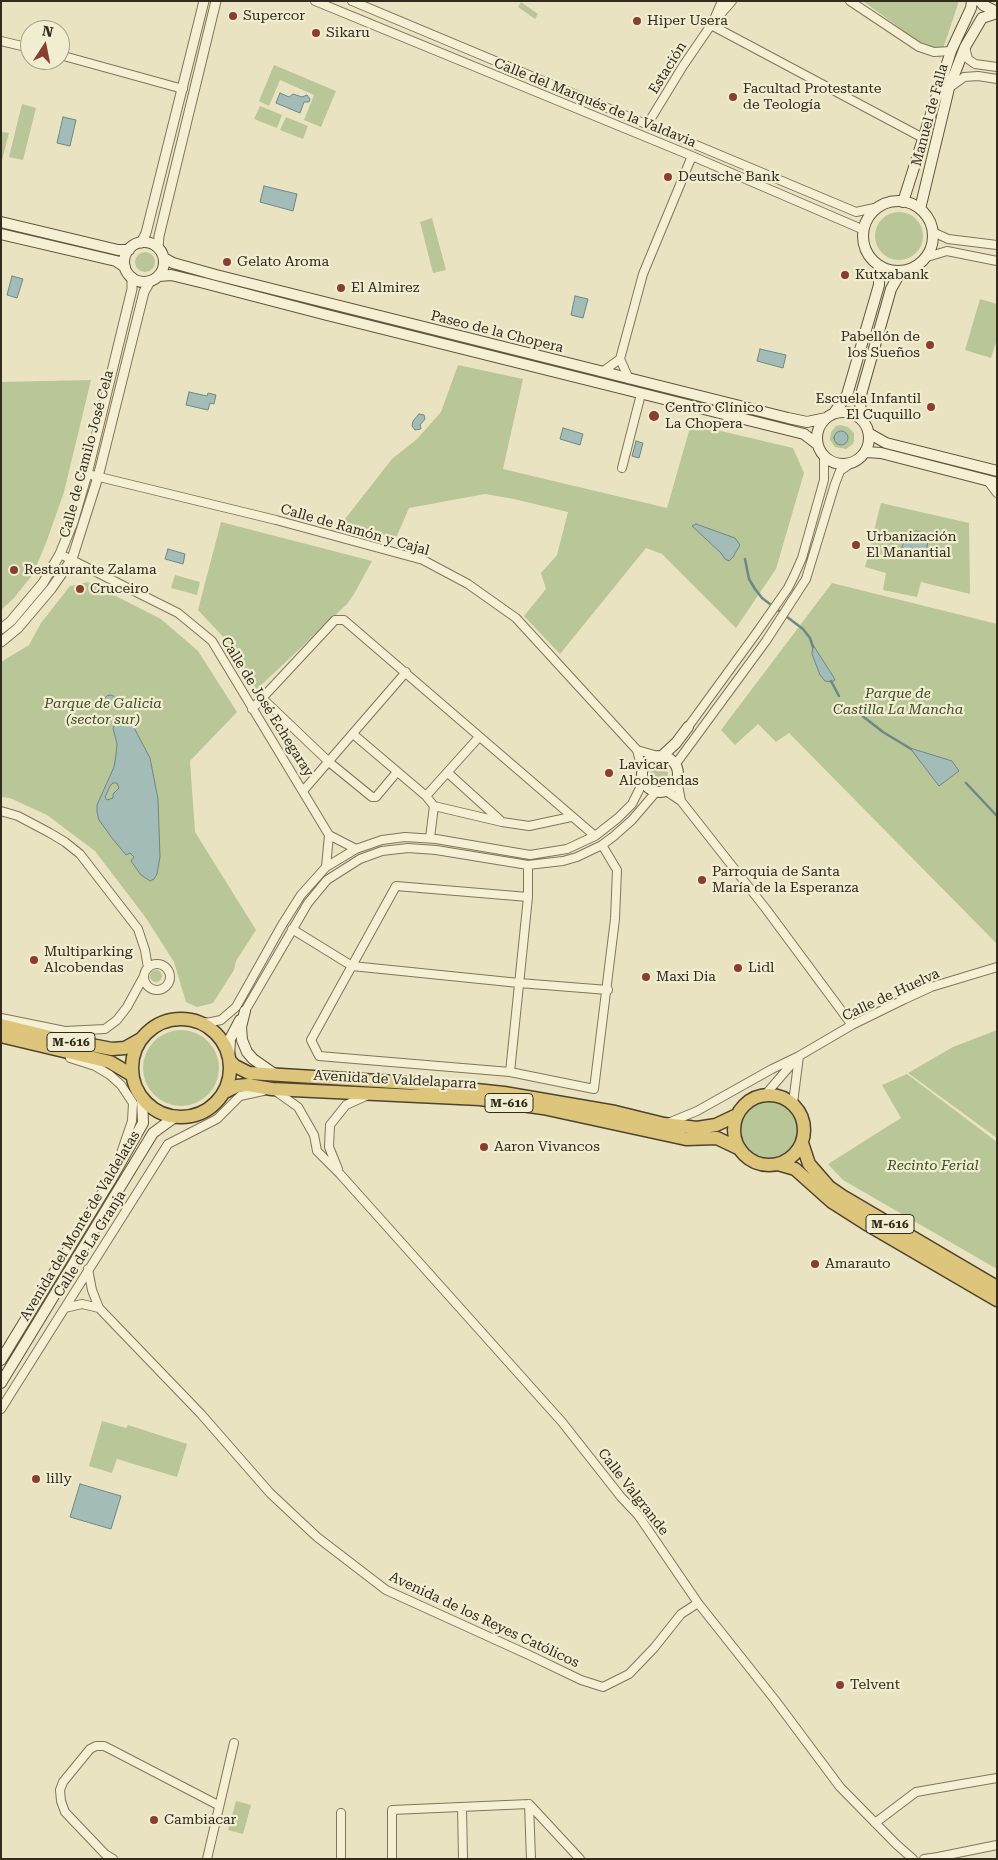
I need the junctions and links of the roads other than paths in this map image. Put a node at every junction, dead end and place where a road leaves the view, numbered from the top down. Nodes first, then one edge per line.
1 (204, 1) edge
2 (216, 1) edge
3 (315, 1) edge
4 (352, 1) edge
5 (722, 1) edge
6 (732, 1) edge
7 (850, 1) edge
8 (972, 1) edge
9 (980, 1) edge
10 (997, 13) edge
11 (711, 25) junction
12 (1, 41) edge
13 (20, 46) edge
14 (964, 47) junction
15 (951, 51) junction
16 (70, 59) edge
17 (997, 67) edge
18 (997, 79) edge
19 (949, 88) junction
20 (183, 89) junction
21 (647, 125) junction
22 (923, 138) junction
23 (692, 156) junction
24 (903, 202) junction
25 (879, 207) junction
26 (920, 209) junction
27 (1, 222) edge
28 (864, 230) junction
29 (933, 232) junction
30 (1, 234) edge
31 (141, 243) junction
32 (997, 245) edge
33 (158, 248) junction
34 (129, 250) junction
35 (927, 257) junction
36 (164, 258) junction
37 (997, 261) edge
38 (879, 266) junction
39 (125, 267) junction
40 (901, 271) junction
41 (132, 277) junction
42 (154, 278) junction
43 (620, 359) junction
44 (602, 372) junction
45 (630, 379) junction
46 (641, 394) junction
47 (830, 415) junction
48 (861, 418) junction
49 (870, 434) junction
50 (817, 444) junction
51 (866, 452) junction
52 (824, 456) junction
53 (850, 464) junction
54 (622, 468) dead end
55 (997, 471) edge
56 (87, 474) junction
57 (98, 477) junction
58 (992, 482) edge
59 (997, 493) edge
60 (60, 554) junction
61 (72, 558) junction
62 (1, 629) edge
63 (1, 642) edge
64 (406, 672) junction
65 (262, 698) junction
66 (252, 709) junction
67 (688, 727) joint
68 (353, 734) junction
69 (479, 737) junction
70 (637, 750) junction
71 (660, 756) junction
72 (329, 762) junction
73 (675, 765) junction
74 (642, 769) junction
75 (398, 772) junction
76 (448, 773) junction
77 (677, 780) junction
78 (643, 782) junction
79 (303, 791) junction
80 (661, 792) junction
81 (426, 796) junction
82 (681, 801) junction
83 (434, 806) junction
84 (1, 811) edge
85 (571, 817) junction
86 (502, 822) junction
87 (329, 835) junction
88 (595, 836) junction
89 (430, 838) junction
90 (602, 845) junction
91 (356, 849) junction
92 (326, 866) junction
93 (528, 866) junction
94 (528, 897) junction
95 (292, 929) junction
96 (352, 966) junction
97 (997, 966) edge
98 (148, 968) junction
99 (144, 976) junction
100 (519, 983) junction
101 (608, 990) junction
102 (245, 1011) junction
103 (1, 1018) edge
104 (200, 1022) junction
105 (1, 1025) edge
106 (852, 1025) junction
107 (1, 1036) edge
108 (141, 1039) junction
109 (24, 1042) junction
110 (799, 1056) junction
111 (229, 1059) junction
112 (510, 1072) junction
113 (132, 1075) junction
114 (276, 1075) junction
115 (272, 1089) junction
116 (224, 1092) junction
117 (370, 1094) junction
118 (765, 1094) junction
119 (142, 1099) junction
120 (793, 1103) junction
121 (737, 1115) junction
122 (175, 1117) junction
123 (664, 1124) junction
124 (802, 1143) junction
125 (740, 1149) junction
126 (778, 1164) junction
127 (340, 1174) junction
128 (110, 1182) junction
129 (924, 1257) junction
130 (88, 1269) junction
131 (935, 1275) dead end
132 (997, 1287) edge
133 (997, 1300) edge
134 (65, 1308) junction
135 (99, 1308) junction
136 (1, 1360) edge
137 (1, 1383) edge
138 (1, 1408) edge
139 (698, 1603) junction
140 (234, 1744) dead end
141 (997, 1778) edge
142 (529, 1804) junction
143 (218, 1805) junction
144 (462, 1807) junction
145 (341, 1813) dead end
146 (875, 1823) junction
147 (997, 1845) edge
148 (940, 1858) edge
149 (113, 1859) edge
150 (207, 1859) edge
151 (341, 1859) edge
152 (392, 1859) edge
153 (463, 1859) edge
154 (531, 1859) edge
155 (580, 1859) edge
156 (914, 1859) edge
157 (924, 1859) edge

1 - 20 street
2 - 33 street
3 - 23 street, Calle del Marqués de la Valdavia
4 - 21 street, Calle del Marqués de la Valdavia
5 - 11 street
6 - 11 street
7 - 15 street
8 - 15 main road, Manuel de Falla
9 - 10 main road
10 - 14 main road, Manuel de Falla
11 - 21 street, Estación
11 - 22 street
12 - 13 street
14 - 17 street
14 - 19 main road, Manuel de Falla
15 - 22 main road, Manuel de Falla
16 - 20 street
18 - 19 street
19 - 26 main road, Manuel de Falla
20 - 31 street
21 - 25 street, Calle del Marqués de la Valdavia
22 - 24 main road, Manuel de Falla
23 - 28 street, Calle del Marqués de la Valdavia
23 - 43 street
24 - 25 main road
24 - 26 main road
25 - 28 main road
26 - 29 main road
27 - 34 main road
28 - 38 main road
29 - 32 street
29 - 35 main road
30 - 39 main road
31 - 33 main road
31 - 34 main road
33 - 36 main road
34 - 39 main road
35 - 37 street
35 - 40 main road
36 - 42 main road
36 - 44 main road, Paseo de la Chopera
38 - 40 main road
38 - 47 main road
39 - 41 main road
40 - 48 main road
41 - 42 main road
41 - 56 street, Calle de Camilo José Cela
42 - 46 main road, Paseo de la Chopera
42 - 57 street, Calle de Camilo José Cela
43 - 44 street
43 - 45 street
44 - 45 main road, Paseo de la Chopera
45 - 47 main road, Paseo de la Chopera
46 - 50 main road, Paseo de la Chopera
46 - 54 street
47 - 48 main road
47 - 50 main road
48 - 49 main road
49 - 51 main road
49 - 55 main road
50 - 52 main road
51 - 53 main road
51 - 58 main road
52 - 53 main road
52 - 67 street
53 - 73 street
56 - 57 street, Calle de Ramón y Cajal
56 - 60 street, Calle de Camilo José Cela
57 - 61 street, Calle de Camilo José Cela
57 - 70 street, Calle de Ramón y Cajal
58 - 59 street
60 - 61 street, Calle de José Echegaray
60 - 62 street, Calle de Camilo José Cela
61 - 63 street, Calle de Camilo José Cela
61 - 66 street, Calle de José Echegaray
64 - 65 street
64 - 68 street
64 - 69 street
65 - 66 street
65 - 72 street
66 - 79 street, Calle de José Echegaray
67 - 71 main road
68 - 72 street
68 - 75 street
69 - 76 street
69 - 85 street
70 - 71 street
70 - 74 street, Calle de Ramón y Cajal
71 - 73 main road
71 - 74 main road
72 - 75 street
72 - 79 street
73 - 77 main road
74 - 78 main road
75 - 81 street
76 - 81 street
76 - 86 street
77 - 80 main road
77 - 82 street
78 - 80 main road
78 - 88 street
79 - 87 street, Calle de José Echegaray
80 - 82 street
80 - 90 street
81 - 83 street
82 - 106 street
83 - 86 street
83 - 89 street
84 - 98 street
85 - 86 street
85 - 88 street
87 - 91 street
87 - 92 street
88 - 89 street
89 - 91 street
90 - 93 street
90 - 101 street
91 - 92 street
92 - 104 street
93 - 94 street
93 - 95 street
94 - 96 street
94 - 100 street
95 - 96 street
95 - 102 street
96 - 100 street
96 - 112 street
97 - 106 street, Calle de Huelva
98 - 99 street
98 - 99 street
99 - 103 street
100 - 101 street
100 - 112 street
101 - 112 street
102 - 111 main road
102 - 114 main road
104 - 108 highway, M-616
104 - 111 highway
105 - 108 highway, M-616
106 - 110 street, Calle de Huelva
107 - 109 highway, M-616
108 - 113 highway
109 - 113 highway, M-616
109 - 128 street
110 - 118 street
110 - 120 street
110 - 123 street
111 - 114 highway, Avenida de Valdelaparra / M-616
111 - 116 highway
113 - 119 highway
114 - 123 highway, Avenida de Valdelaparra / M-616
115 - 116 highway, Avenida de Valdelaparra / M-616
115 - 117 highway, Avenida de Valdelaparra / M-616
115 - 127 street, Calle Valgrande
115 - 130 street, Calle de La Granja
116 - 122 highway, M-616
117 - 125 highway, Avenida de Valdelaparra / M-616
117 - 127 street
118 - 120 highway
118 - 121 highway, M-616
119 - 122 highway, M-616
119 - 128 main road, Avenida del Monte de Valdelatas
120 - 124 highway, M-616
121 - 123 highway, Avenida de Valdelaparra / M-616
121 - 125 highway
122 - 137 main road, Avenida del Monte de Valdelatas
124 - 126 highway
124 - 132 highway, M-616
125 - 126 highway, M-616
126 - 129 highway, M-616
127 - 139 street, Calle Valgrande
128 - 136 main road, Avenida del Monte de Valdelatas
129 - 131 highway
129 - 133 highway, M-616
130 - 134 street, Calle de La Granja
130 - 135 street, Avenida de los Reyes Católicos
134 - 135 street
134 - 138 street, Calle de La Granja
135 - 139 street, Avenida de los Reyes Católicos
139 - 146 street, Calle Valgrande
140 - 143 street
141 - 146 street
142 - 144 street
142 - 154 street
142 - 155 street
143 - 149 street
143 - 150 street
144 - 152 street
144 - 153 street
145 - 151 street
146 - 156 street, Calle Valgrande
147 - 148 street
148 - 157 street

